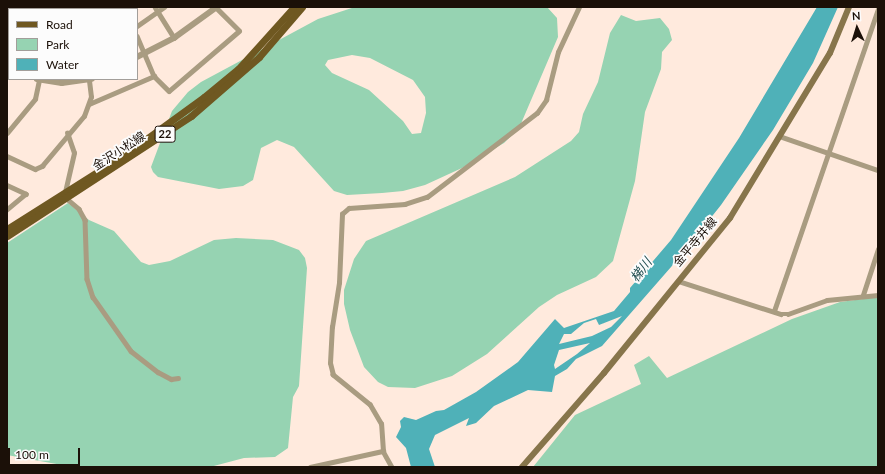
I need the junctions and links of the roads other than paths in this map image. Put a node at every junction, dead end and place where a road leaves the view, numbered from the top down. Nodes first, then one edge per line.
1 (164, 7) edge
2 (217, 7) edge
3 (294, 7) edge
4 (302, 7) edge
5 (579, 7) edge
6 (849, 7) edge
7 (157, 9) edge
8 (878, 9) edge
9 (138, 25) edge
10 (138, 38) edge
11 (174, 38) junction
12 (145, 53) junction
13 (138, 56) edge
14 (154, 76) junction
15 (38, 80) edge
16 (44, 80) edge
17 (90, 80) edge
18 (89, 104) junction
19 (68, 132) junction
20 (7, 133) edge
21 (779, 136) junction
22 (827, 152) junction
23 (7, 156) edge
24 (878, 170) edge
25 (7, 185) edge
26 (66, 195) junction
27 (7, 210) edge
28 (7, 229) edge
29 (7, 236) edge
30 (878, 249) edge
31 (678, 281) junction
32 (863, 295) junction
33 (878, 295) edge
34 (774, 311) junction
35 (178, 378) dead end
36 (383, 451) junction
37 (310, 467) edge
38 (392, 467) edge
39 (522, 467) edge

1 - 7 street
2 - 11 street
2 - 14 street
3 - 26 main road, 金沢小松線 / 22
4 - 26 main road, 金沢小松線 / 22
5 - 36 street
6 - 21 main road, 金平寺井線
7 - 9 street
7 - 11 street
8 - 22 street
10 - 12 street
11 - 12 street
12 - 13 street
12 - 14 street
14 - 18 street
15 - 20 street
16 - 17 street
17 - 18 street
18 - 19 street
19 - 23 street
19 - 26 street
21 - 22 street
21 - 31 main road, 金平寺井線
22 - 24 street
22 - 34 street
25 - 27 street
26 - 28 main road, 金沢小松線 / 22
26 - 29 main road, 金沢小松線 / 22
26 - 35 street
30 - 32 street
31 - 34 street
31 - 39 main road, 金平寺井線
32 - 33 street
32 - 34 street
36 - 37 street
36 - 38 street

